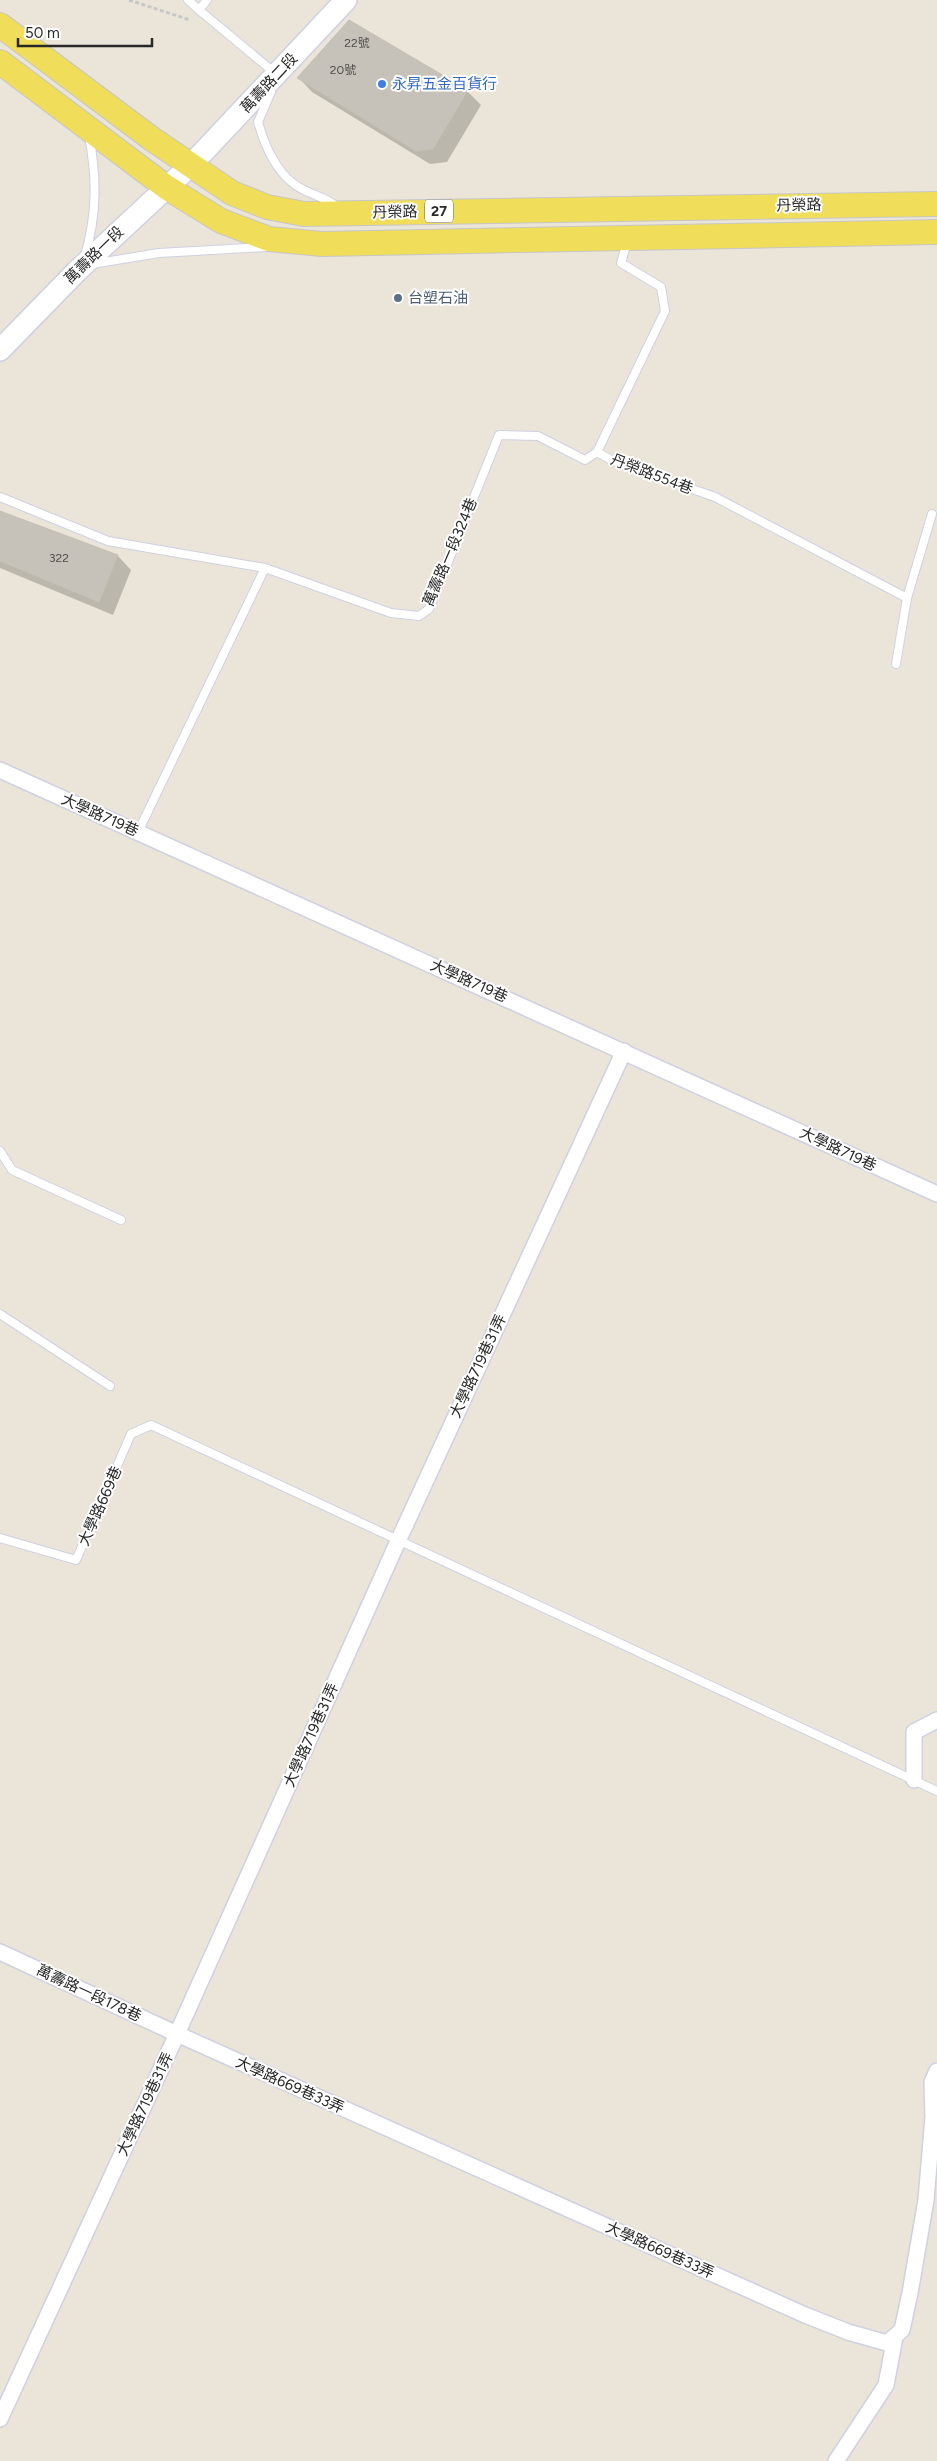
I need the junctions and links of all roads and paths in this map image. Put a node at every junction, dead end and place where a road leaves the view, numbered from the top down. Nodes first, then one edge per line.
1 (129, 0) edge
2 (188, 0) edge
3 (207, 0) edge
4 (346, 0) edge
5 (199, 10) junction
6 (0, 25) edge
7 (226, 32) junction
8 (0, 62) edge
9 (278, 75) junction
10 (87, 129) junction
11 (192, 164) junction
12 (166, 187) junction
13 (937, 204) edge
14 (406, 212) junction
15 (345, 213) junction
16 (937, 232) edge
17 (628, 237) junction
18 (405, 242) junction
19 (322, 244) junction
20 (82, 266) junction
21 (0, 350) edge
22 (598, 452) junction
23 (0, 497) edge
24 (932, 514) dead end
25 (265, 568) junction
26 (907, 598) junction
27 (896, 664) dead end
28 (0, 770) edge
29 (138, 832) junction
30 (624, 1051) junction
31 (0, 1151) edge
32 (937, 1194) edge
33 (121, 1220) dead end
34 (0, 1314) edge
35 (110, 1386) dead end
36 (0, 1538) edge
37 (399, 1539) junction
38 (937, 1720) edge
39 (914, 1780) junction
40 (937, 1791) edge
41 (0, 1952) edge
42 (177, 2034) junction
43 (937, 2071) edge
44 (895, 2336) junction
45 (0, 2419) edge
46 (836, 2461) edge

1 - 7 path
2 - 5 lane
3 - 5 lane
4 - 9 main road, 萬壽路二段
5 - 7 lane
6 - 11 main road, 丹榮路 / 27
7 - 9 lane
8 - 10 main road, 丹榮路 / 27
9 - 11 main road, 萬壽路二段
9 - 15 lane
10 - 12 main road, 丹榮路 / 27
10 - 20 lane
11 - 12 main road, 萬壽路一段
11 - 15 main road, 丹榮路 / 27
12 - 19 main road, 丹榮路 / 27
12 - 20 main road, 萬壽路一段
13 - 14 main road, 丹榮路 / 27
14 - 15 main road, 丹榮路 / 27
14 - 18 main road
16 - 17 main road, 丹榮路 / 27
17 - 18 main road, 丹榮路 / 27
17 - 22 lane, 丹榮路554巷
18 - 19 main road, 丹榮路 / 27
19 - 20 lane
20 - 21 main road, 萬壽路一段
22 - 25 lane, 萬壽路一段324巷
22 - 26 lane, 丹榮路554巷
23 - 25 lane, 萬壽路一段324巷
24 - 26 lane
25 - 29 lane
26 - 27 lane
28 - 29 street, 大學路719巷
29 - 30 street, 大學路719巷
30 - 32 street, 大學路719巷
30 - 37 street, 大學路719巷31弄
31 - 33 lane
34 - 35 lane
36 - 37 lane, 大學路669巷
37 - 39 lane
37 - 42 street, 大學路719巷31弄
38 - 39 street
39 - 40 lane
41 - 42 street, 萬壽路一段178巷
42 - 44 street, 大學路669巷33弄
42 - 45 street, 大學路719巷31弄
43 - 44 street
44 - 46 street

